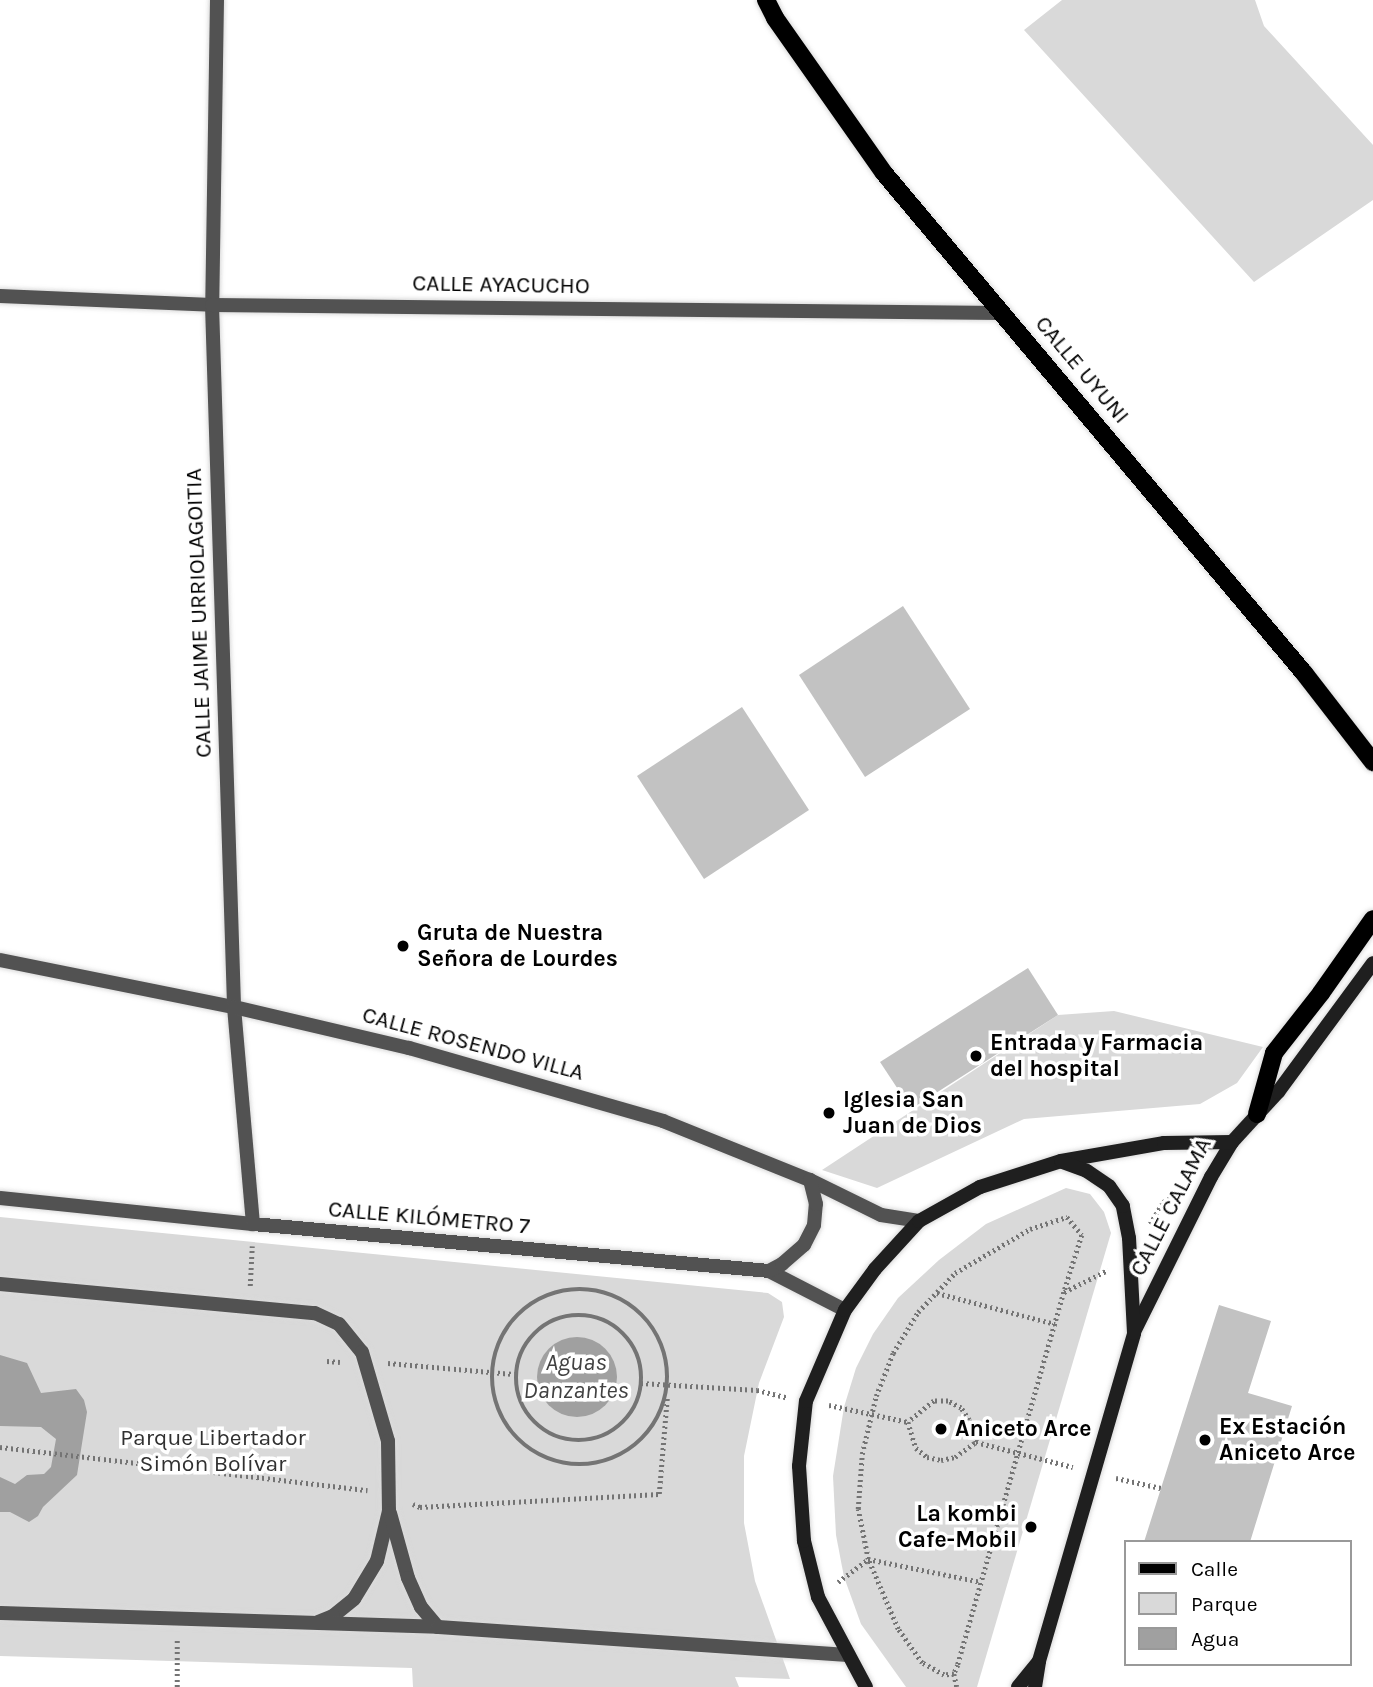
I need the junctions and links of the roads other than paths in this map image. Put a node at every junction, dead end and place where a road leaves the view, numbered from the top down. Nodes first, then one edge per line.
1 (216, 0) edge
2 (766, 0) edge
3 (0, 296) edge
4 (212, 305) junction
5 (1002, 313) junction
6 (1373, 762) edge
7 (1373, 919) edge
8 (0, 960) edge
9 (1373, 963) edge
10 (234, 1007) junction
11 (1257, 1114) junction
12 (1232, 1142) junction
13 (1061, 1161) junction
14 (810, 1180) junction
15 (0, 1198) edge
16 (919, 1221) junction
17 (253, 1224) junction
18 (769, 1271) junction
19 (0, 1284) edge
20 (845, 1310) junction
21 (1134, 1333) junction
22 (389, 1511) junction
23 (0, 1613) edge
24 (310, 1624) junction
25 (438, 1627) junction
26 (848, 1656) junction
27 (1039, 1661) junction
28 (866, 1687) edge
29 (1018, 1687) edge
30 (1035, 1687) edge

1 - 4 street, CALLE JAIME URRIOLAGOITIA
2 - 5 main road, CALLE UYUNI
3 - 4 street, CALLE AYACUCHO
4 - 5 street, CALLE AYACUCHO
4 - 10 street, CALLE JAIME URRIOLAGOITIA
5 - 6 main road, CALLE UYUNI
7 - 11 main road
8 - 10 street, CALLE ROSENDO VILLA
9 - 11 main road
10 - 14 street, CALLE ROSENDO VILLA
10 - 17 street, CALLE JAIME URRIOLAGOITIA
11 - 12 main road
12 - 13 main road, CALLE CALAMA
12 - 21 main road, CALLE CALAMA
13 - 16 main road, CALLE CALAMA
13 - 21 main road
14 - 16 street, CALLE ROSENDO VILLA
14 - 18 street
15 - 17 street, CALLE KILÓMETRO 7
16 - 20 main road, CALLE CALAMA
17 - 18 street, CALLE KILÓMETRO 7
18 - 20 street, CALLE KILÓMETRO 7
19 - 22 street
20 - 26 main road, CALLE CALAMA
21 - 27 main road
22 - 24 street
22 - 25 street
23 - 24 street
24 - 25 street
25 - 26 street
26 - 28 main road, CALLE CALAMA
27 - 29 main road
27 - 30 main road

